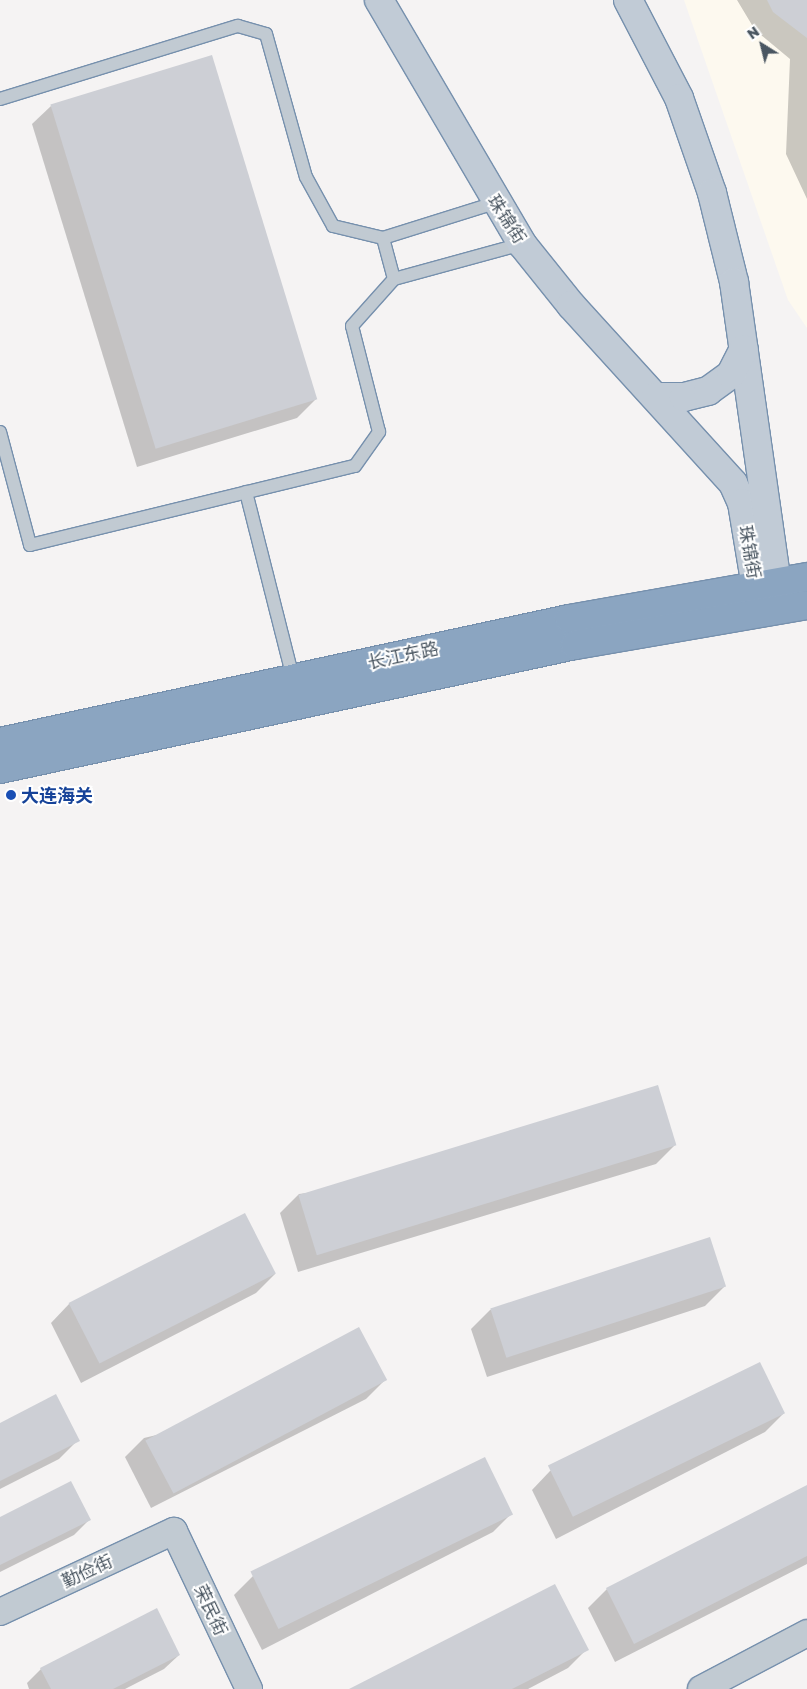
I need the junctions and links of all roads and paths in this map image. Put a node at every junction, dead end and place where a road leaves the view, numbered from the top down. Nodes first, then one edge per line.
1 (378, 0) edge
2 (628, 0) edge
3 (0, 99) edge
4 (495, 203) junction
5 (383, 238) junction
6 (522, 244) junction
7 (394, 279) junction
8 (744, 349) junction
9 (656, 397) junction
10 (0, 432) edge
11 (246, 492) junction
12 (807, 577) edge
13 (766, 585) junction
14 (807, 605) edge
15 (781, 610) junction
16 (293, 678) junction
17 (0, 742) edge
18 (0, 769) edge
19 (174, 1531) joint
20 (0, 1612) edge
21 (807, 1633) edge
22 (249, 1689) edge
23 (701, 1689) edge

1 - 4 main road, 珠锦街
2 - 8 main road, 珠锦街
3 - 5 lane
4 - 5 lane
4 - 6 main road, 珠锦街
5 - 7 lane
6 - 7 lane
6 - 9 main road, 珠锦街
7 - 11 lane
8 - 9 main road
8 - 13 main road, 珠锦街
9 - 13 main road, 珠锦街
10 - 11 lane
11 - 16 lane
12 - 13 highway, 长江东路
13 - 15 main road, 珠锦街
13 - 16 highway, 长江东路
14 - 15 highway, 长江东路
15 - 18 highway, 长江东路
16 - 17 highway, 长江东路
19 - 20 street, 勤俭街
19 - 22 street, 荣民街
21 - 23 street

